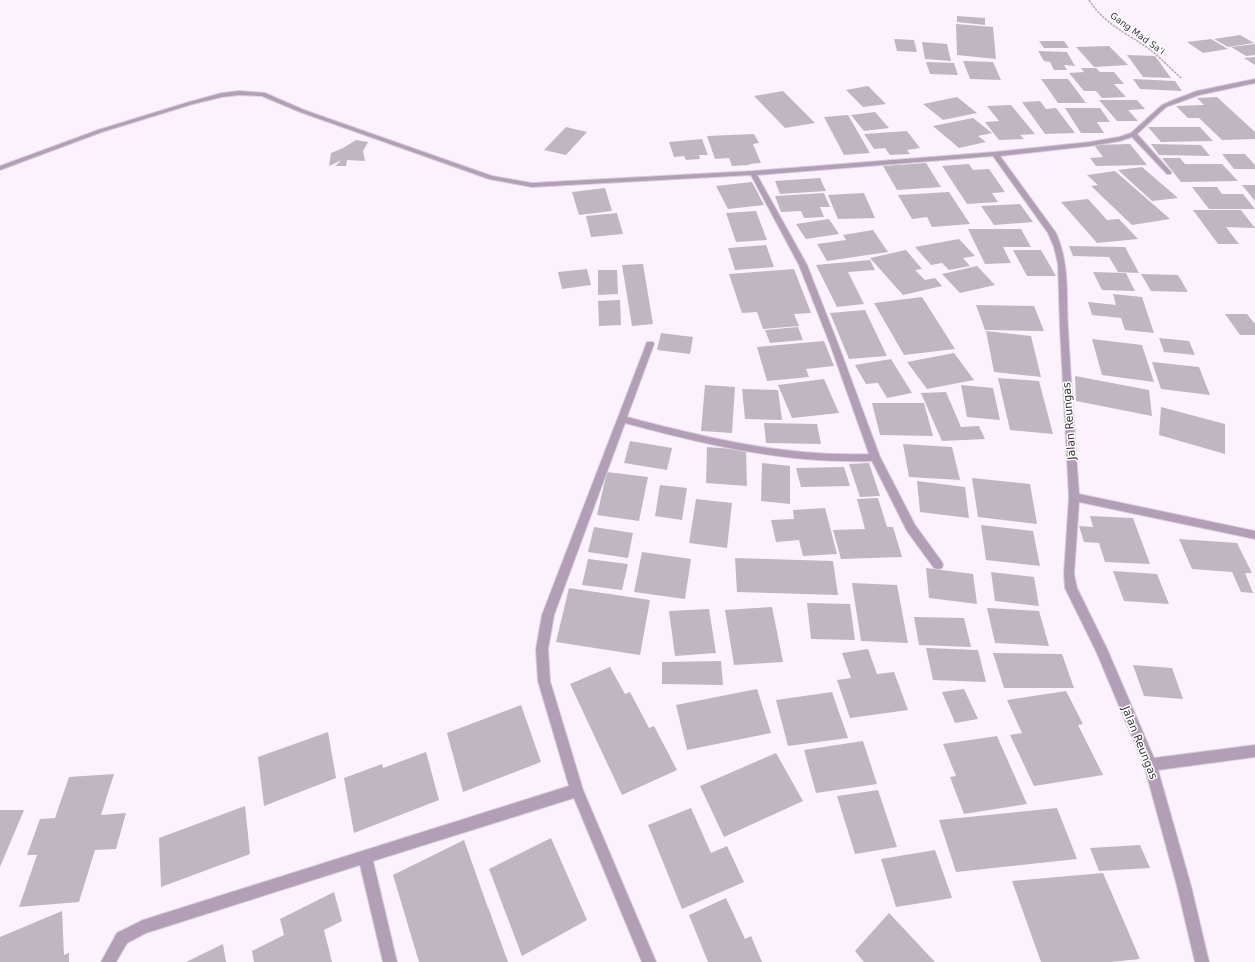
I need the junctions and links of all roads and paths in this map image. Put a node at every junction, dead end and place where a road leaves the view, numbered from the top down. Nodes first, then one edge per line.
1 (1089, 0) edge
2 (1255, 81) edge
3 (1197, 93) junction
4 (1133, 134) junction
5 (995, 154) junction
6 (0, 168) edge
7 (752, 173) junction
8 (1169, 173) dead end
9 (650, 344) dead end
10 (621, 419) junction
11 (875, 457) junction
12 (1074, 498) junction
13 (1255, 535) edge
14 (938, 565) dead end
15 (1255, 750) edge
16 (1150, 765) junction
17 (577, 790) junction
18 (365, 856) junction
19 (108, 962) edge
20 (390, 962) edge
21 (649, 962) edge
22 (1202, 962) edge

1 - 3 path, Gang Mad Sa'i
2 - 3 street
3 - 4 street
4 - 5 street
4 - 8 street
5 - 7 street
5 - 12 street, Jalan Reungas
6 - 7 street
7 - 11 street
9 - 10 street
10 - 11 street
10 - 17 street
11 - 14 street
12 - 13 street
12 - 16 street, Jalan Reungas
15 - 16 street
16 - 22 street, Jalan Reungas
17 - 18 street
17 - 21 street
18 - 19 street
18 - 20 street

